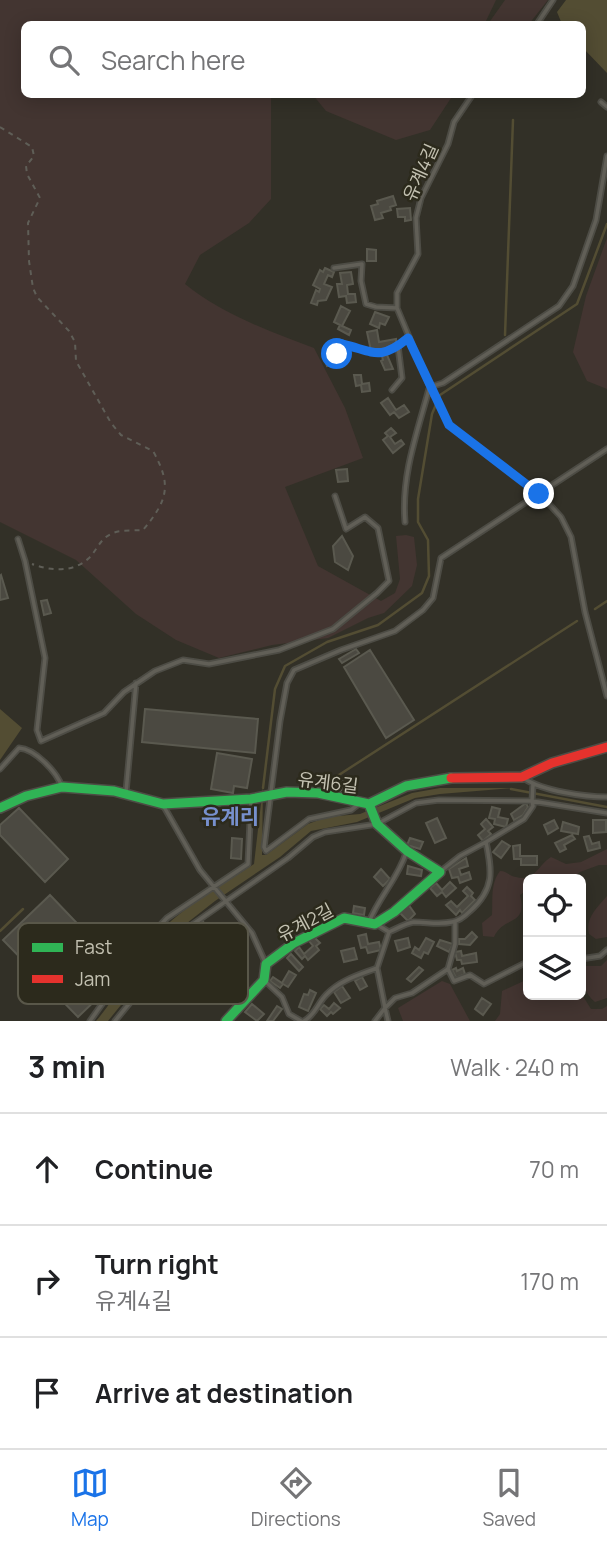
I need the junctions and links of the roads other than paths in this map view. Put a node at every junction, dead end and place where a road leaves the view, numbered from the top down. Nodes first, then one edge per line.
1 (553, 0) edge
2 (539, 21) edge
3 (470, 98) edge
4 (601, 102) dead end
5 (607, 107) edge
6 (607, 156) edge
7 (334, 268) dead end
8 (397, 308) junction
9 (408, 338) junction
10 (398, 346) junction
11 (337, 354) dead end
12 (429, 387) junction
13 (392, 390) dead end
14 (607, 449) edge
15 (539, 494) junction
16 (335, 496) dead end
17 (405, 522) dead end
18 (18, 539) dead end
19 (136, 683) junction
20 (607, 696) edge
21 (607, 747) edge
22 (0, 768) edge
23 (522, 777) junction
24 (533, 784) junction
25 (62, 787) junction
26 (126, 794) junction
27 (270, 796) junction
28 (607, 797) edge
29 (251, 799) junction
30 (533, 801) junction
31 (366, 803) junction
32 (163, 804) junction
33 (0, 808) edge
34 (607, 813) edge
35 (377, 824) junction
36 (486, 842) junction
37 (407, 852) junction
38 (440, 872) junction
39 (214, 886) junction
40 (225, 900) junction
41 (455, 922) junction
42 (162, 923) edge
43 (194, 923) edge
44 (244, 923) edge
45 (372, 923) junction
46 (248, 928) edge
47 (389, 932) junction
48 (607, 950) edge
49 (586, 958) edge
50 (266, 964) junction
51 (523, 964) edge
52 (377, 968) junction
53 (449, 969) junction
54 (264, 980) junction
55 (248, 997) edge
56 (102, 1004) edge
57 (129, 1004) edge
58 (242, 1004) edge
59 (384, 1008) junction
60 (90, 1021) edge
61 (115, 1021) edge
62 (226, 1021) edge
63 (303, 1021) edge
64 (375, 1021) edge
65 (388, 1021) edge

1 - 2 lane
3 - 8 lane, 유계4길
4 - 5 lane
6 - 12 lane
7 - 8 lane
8 - 9 lane
9 - 10 lane
9 - 12 lane
10 - 11 lane
10 - 13 lane
12 - 15 lane
12 - 17 lane
14 - 15 lane
15 - 20 lane
15 - 27 lane
16 - 19 lane
18 - 19 lane
19 - 26 lane
21 - 23 street, 유계6길
22 - 25 lane
23 - 24 lane
23 - 31 street, 유계6길
24 - 28 lane
24 - 30 lane
25 - 26 street, 유계6길
25 - 33 street, 유계6길
26 - 32 street, 유계6길
27 - 29 street, 유계6길
27 - 31 street, 유계6길
27 - 31 lane
29 - 32 street, 유계6길
29 - 39 lane
30 - 34 lane
30 - 35 lane
30 - 36 lane
31 - 35 street
32 - 39 lane
35 - 37 street
35 - 40 lane
36 - 38 lane
36 - 41 lane
37 - 38 street
37 - 45 lane
38 - 45 street
39 - 40 lane
39 - 42 lane
40 - 43 lane
40 - 44 lane
41 - 47 lane
41 - 53 lane
45 - 47 lane
45 - 50 street, 유계2길
46 - 50 lane
47 - 52 lane
48 - 49 lane
50 - 54 street, 유계2길
51 - 53 lane
52 - 59 lane
52 - 63 lane
53 - 59 lane
54 - 55 street
54 - 63 lane
56 - 60 lane
57 - 61 lane
58 - 62 street
59 - 64 lane
59 - 65 lane

